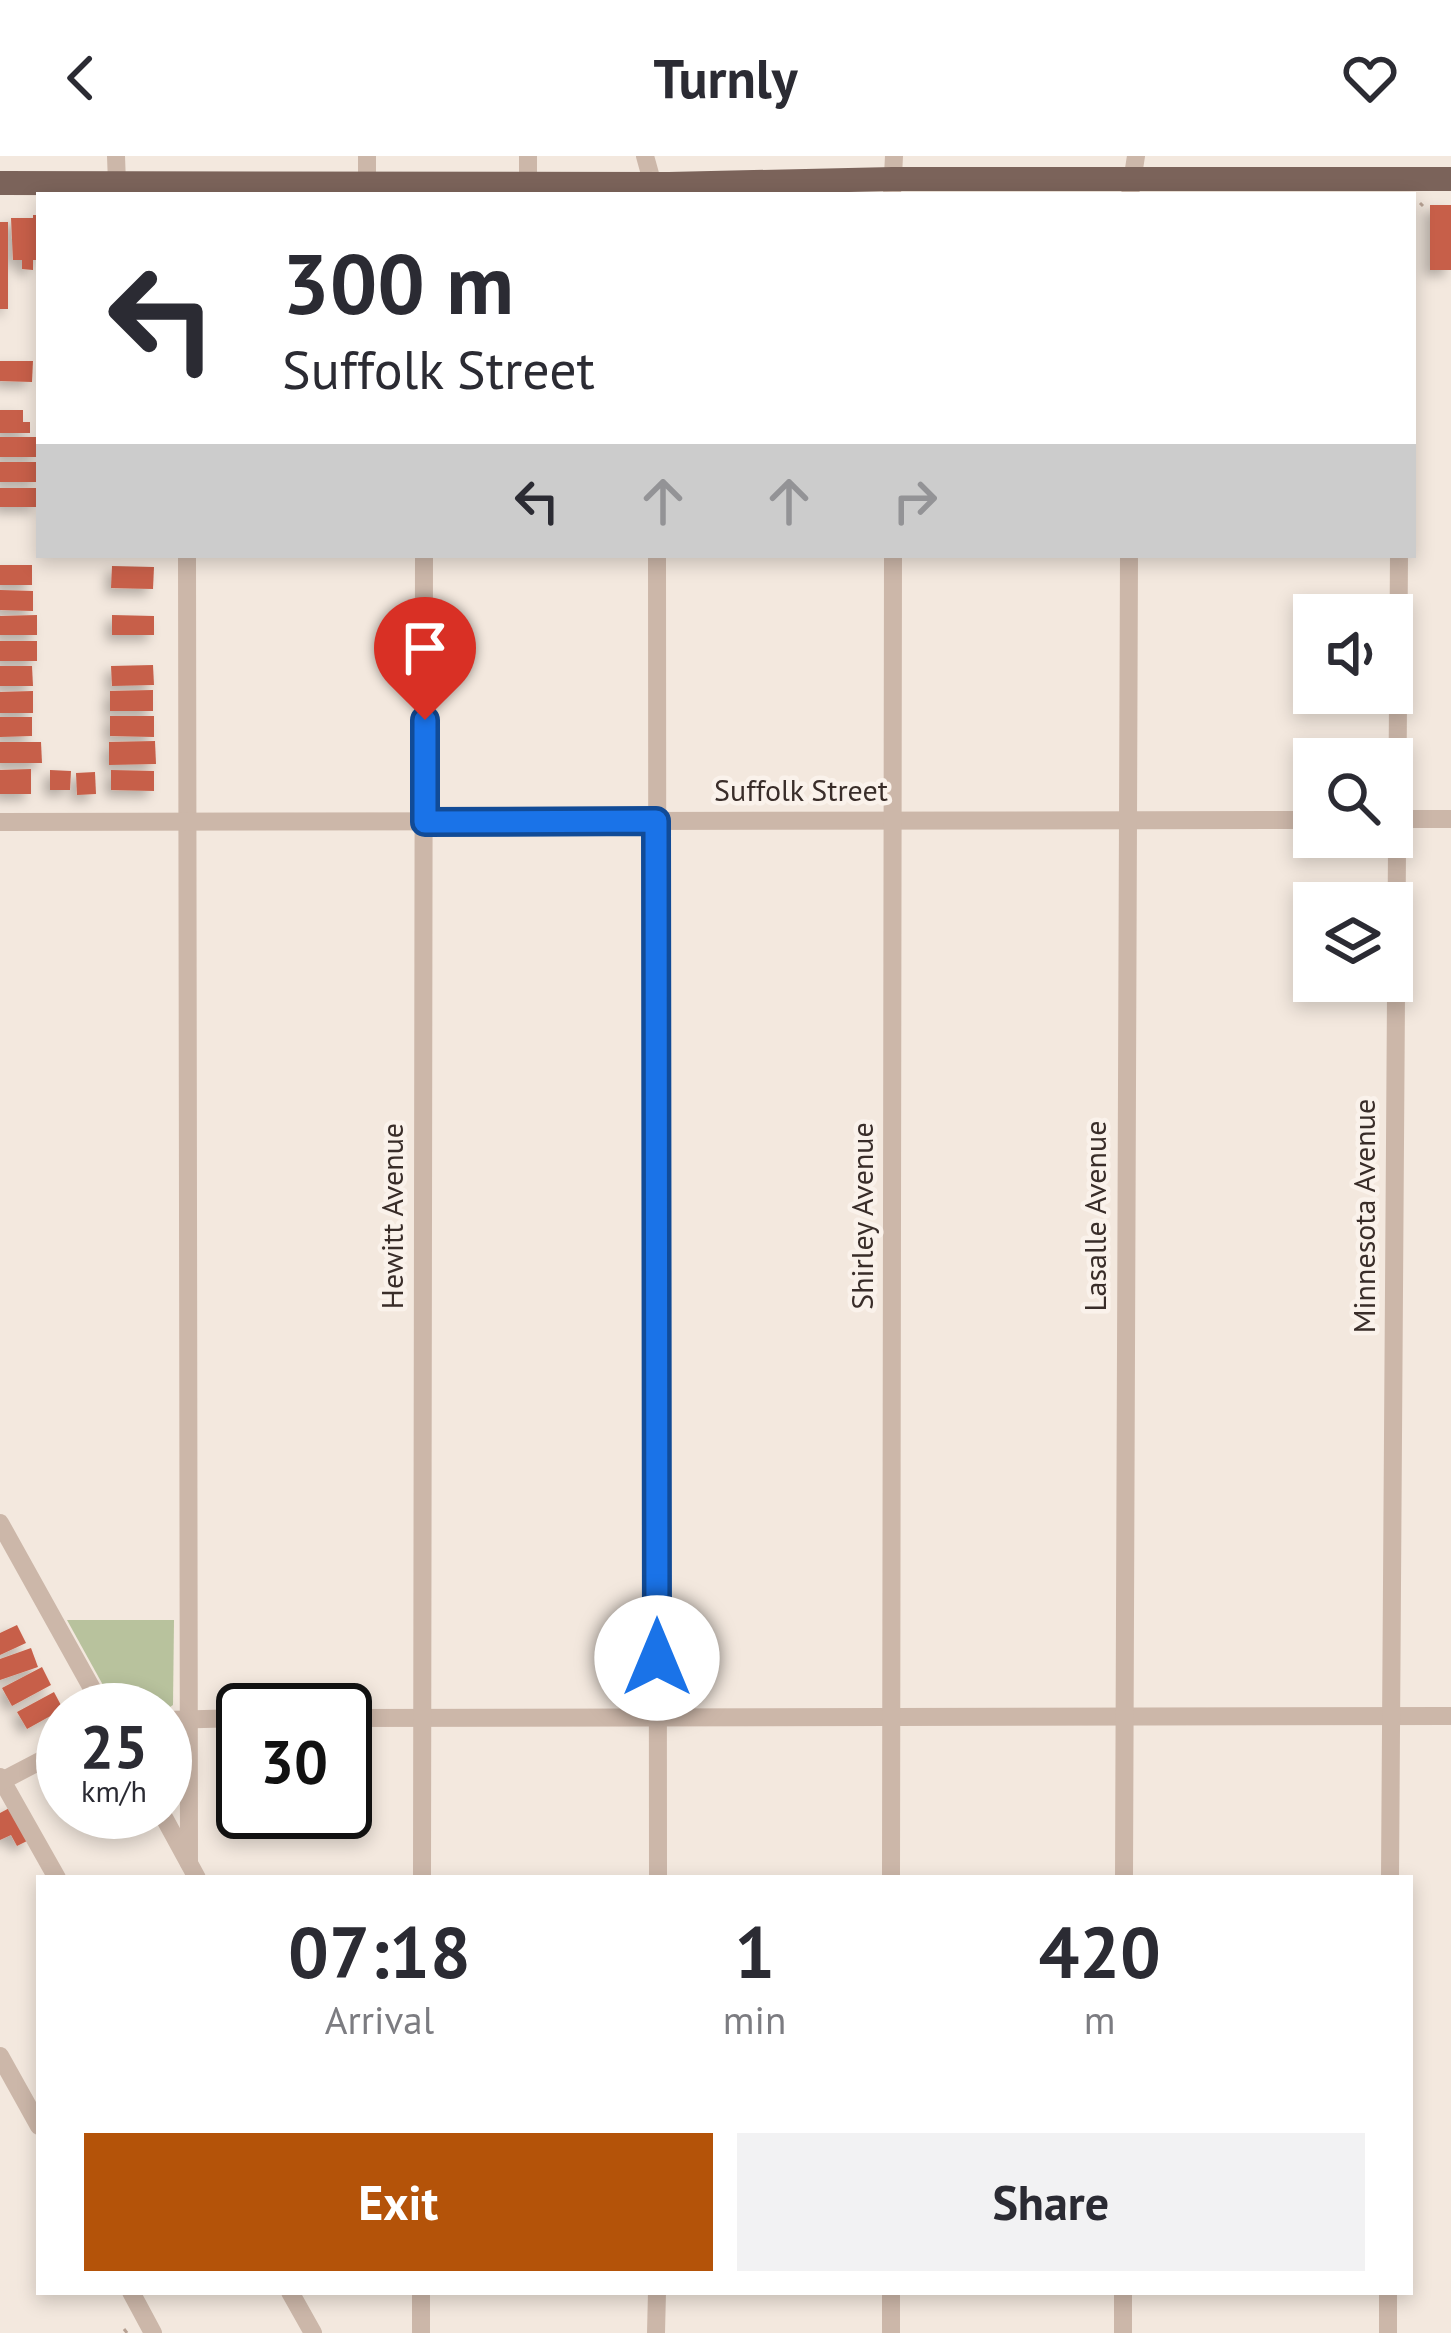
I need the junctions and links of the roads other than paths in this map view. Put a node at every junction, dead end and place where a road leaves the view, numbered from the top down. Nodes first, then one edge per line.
1 (116, 156) edge
2 (367, 156) edge
3 (528, 156) edge
4 (645, 156) edge
5 (893, 177) edge
6 (1133, 177) edge
7 (1425, 182) edge
8 (0, 183) edge
9 (117, 183) junction
10 (367, 183) junction
11 (528, 183) junction
12 (189, 189) edge
13 (423, 189) edge
14 (654, 189) edge
15 (187, 558) edge
16 (424, 558) edge
17 (656, 558) edge
18 (893, 558) edge
19 (1129, 558) edge
20 (1399, 558) edge
21 (1396, 738) edge
22 (1413, 819) edge
23 (1451, 819) edge
24 (893, 820) junction
25 (1128, 820) junction
26 (1293, 820) edge
27 (656, 821) junction
28 (0, 822) edge
29 (188, 822) junction
30 (425, 822) junction
31 (1395, 858) edge
32 (0, 1523) edge
33 (89, 1683) edge
34 (189, 1683) edge
35 (1390, 1716) junction
36 (1451, 1716) edge
37 (1124, 1717) junction
38 (372, 1718) edge
39 (423, 1718) junction
40 (658, 1718) junction
41 (891, 1718) junction
42 (36, 1762) edge
43 (1, 1780) edge
44 (192, 1833) edge
45 (176, 1839) edge
46 (193, 1871) edge
47 (54, 1875) edge
48 (422, 1875) edge
49 (658, 1875) edge
50 (891, 1875) edge
51 (1124, 1875) edge
52 (1390, 1875) edge
53 (0, 2056) edge
54 (36, 2121) edge
55 (133, 2295) edge
56 (292, 2295) edge
57 (422, 2295) edge
58 (657, 2295) edge
59 (891, 2295) edge
60 (1123, 2295) edge
61 (1388, 2295) edge
62 (154, 2333) edge
63 (313, 2333) edge
64 (422, 2333) edge
65 (656, 2333) edge
66 (891, 2333) edge
67 (1123, 2333) edge
68 (1388, 2333) edge

1 - 9 street
2 - 10 street
3 - 11 street
4 - 14 street
5 - 6 main road
5 - 14 main road
6 - 7 main road
8 - 9 main road
9 - 12 main road
10 - 12 main road
10 - 13 main road
11 - 13 main road
11 - 14 main road
15 - 29 street
16 - 30 street, Hewitt Avenue
17 - 27 street
18 - 24 street, Shirley Avenue
19 - 25 street, Lasalle Avenue
20 - 21 street, Minnesota Avenue
22 - 23 street
24 - 25 street, Suffolk Street
24 - 27 street, Suffolk Street
24 - 41 street, Shirley Avenue
25 - 26 street, Suffolk Street
25 - 37 street, Lasalle Avenue
27 - 30 street, Suffolk Street
27 - 40 street
28 - 29 street, Suffolk Street
29 - 30 street, Suffolk Street
29 - 34 street
30 - 39 street, Hewitt Avenue
31 - 35 street, Minnesota Avenue
32 - 33 street
35 - 36 street
35 - 37 street
35 - 52 street, Minnesota Avenue
37 - 41 street
37 - 51 street, Lasalle Avenue
38 - 39 street
39 - 40 street
39 - 48 street, Hewitt Avenue
40 - 41 street
40 - 49 street
41 - 50 street, Shirley Avenue
42 - 43 street
43 - 47 street
44 - 46 street
45 - 46 street
53 - 54 street
55 - 62 street
56 - 63 street
57 - 64 street
58 - 65 street
59 - 66 street
60 - 67 street
61 - 68 street

